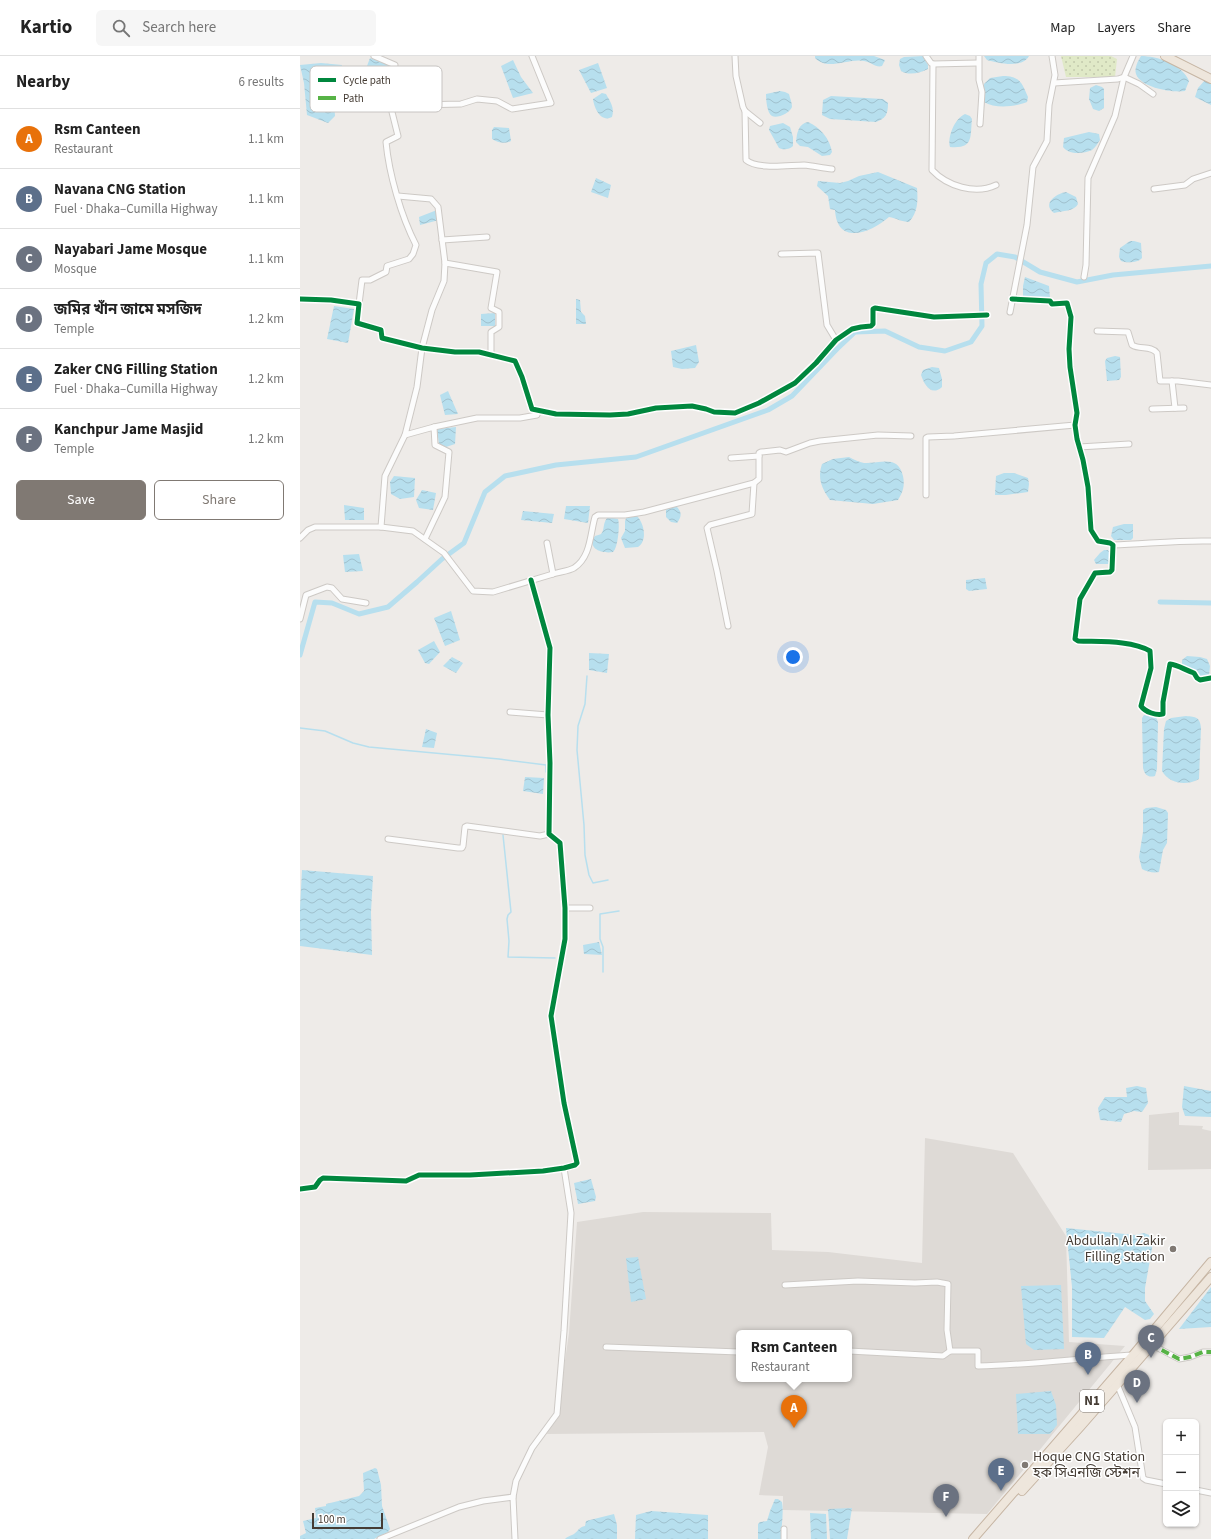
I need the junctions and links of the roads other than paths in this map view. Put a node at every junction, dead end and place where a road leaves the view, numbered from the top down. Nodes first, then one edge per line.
1 (374, 56) edge
2 (532, 56) edge
3 (735, 56) edge
4 (926, 56) edge
5 (978, 56) edge
6 (1052, 56) edge
7 (1133, 56) edge
8 (1165, 56) edge
9 (978, 63) junction
10 (933, 64) junction
11 (395, 66) edge
12 (1124, 77) junction
13 (1211, 79) edge
14 (1054, 83) junction
15 (1153, 94) dead end
16 (442, 104) edge
17 (745, 111) junction
18 (393, 112) edge
19 (760, 123) dead end
20 (980, 124) dead end
21 (832, 169) dead end
22 (1211, 173) edge
23 (996, 185) dead end
24 (1154, 189) dead end
25 (398, 196) junction
26 (487, 237) dead end
27 (442, 240) junction
28 (781, 254) dead end
29 (444, 263) junction
30 (1084, 277) dead end
31 (300, 299) edge
32 (1012, 299) junction
33 (359, 304) junction
34 (1010, 312) dead end
35 (986, 315) dead end
36 (1097, 331) dead end
37 (836, 340) junction
38 (422, 348) junction
39 (491, 354) junction
40 (1172, 381) junction
41 (1211, 385) edge
42 (1175, 408) junction
43 (1184, 408) dead end
44 (1152, 409) dead end
45 (538, 410) junction
46 (1076, 424) junction
47 (434, 427) junction
48 (405, 435) junction
49 (911, 436) dead end
50 (1129, 444) dead end
51 (1079, 447) junction
52 (758, 456) junction
53 (731, 458) dead end
54 (754, 483) junction
55 (926, 495) dead end
56 (381, 527) junction
57 (300, 538) edge
58 (425, 539) junction
59 (1211, 541) edge
60 (547, 543) dead end
61 (1113, 545) junction
62 (553, 574) junction
63 (531, 580) junction
64 (366, 604) dead end
65 (300, 619) edge
66 (728, 626) dead end
67 (1211, 678) edge
68 (510, 712) dead end
69 (548, 715) junction
70 (549, 834) junction
71 (388, 839) dead end
72 (565, 908) junction
73 (590, 908) dead end
74 (564, 1168) junction
75 (300, 1189) edge
76 (1211, 1262) edge
77 (1211, 1277) edge
78 (785, 1285) dead end
79 (1153, 1342) junction
80 (606, 1347) dead end
81 (950, 1351) junction
82 (736, 1352) edge
83 (852, 1352) edge
84 (1211, 1352) edge
85 (1133, 1355) junction
86 (1117, 1384) junction
87 (1163, 1483) edge
88 (1199, 1491) edge
89 (1211, 1494) edge
90 (514, 1497) junction
91 (784, 1529) dead end
92 (380, 1539) edge
93 (515, 1539) edge
94 (784, 1539) edge
95 (973, 1539) edge
96 (980, 1539) edge

1 - 11 street
2 - 16 street
3 - 17 street
4 - 10 street
5 - 9 street
6 - 14 street
7 - 12 street
8 - 13 highway
9 - 10 street
9 - 20 street
10 - 23 street
12 - 14 street
12 - 15 street
12 - 30 street
14 - 32 street
17 - 19 street
17 - 21 street
18 - 25 street
22 - 24 street
25 - 27 street
25 - 33 street
26 - 27 street
27 - 29 street
28 - 37 street
29 - 38 street
29 - 39 street
31 - 33 street
32 - 34 street
32 - 46 street
33 - 38 street
35 - 37 street
36 - 40 street
37 - 45 street
38 - 39 street
38 - 48 street
39 - 45 street
40 - 41 street
40 - 42 street
42 - 43 street
42 - 44 street
45 - 47 street
46 - 51 street
46 - 55 street
47 - 48 street
47 - 58 street
48 - 56 street
49 - 52 street
50 - 51 street
51 - 61 street
52 - 53 street
52 - 54 street
54 - 62 street
54 - 66 street
56 - 57 street
56 - 58 street
58 - 63 street
59 - 61 street
60 - 62 street
61 - 67 street
62 - 63 street
63 - 69 street
64 - 65 street
68 - 69 street
69 - 70 street
70 - 71 street
70 - 72 street
72 - 73 street
72 - 74 street
74 - 75 street
74 - 90 street
76 - 85 highway, N1
77 - 79 highway, N1
78 - 81 street
79 - 84 street
79 - 86 highway, N1
80 - 82 street
81 - 83 street
81 - 85 street
85 - 95 highway, N1
86 - 87 street
86 - 96 highway, N1
88 - 89 street
90 - 92 street
90 - 93 street
91 - 94 street

